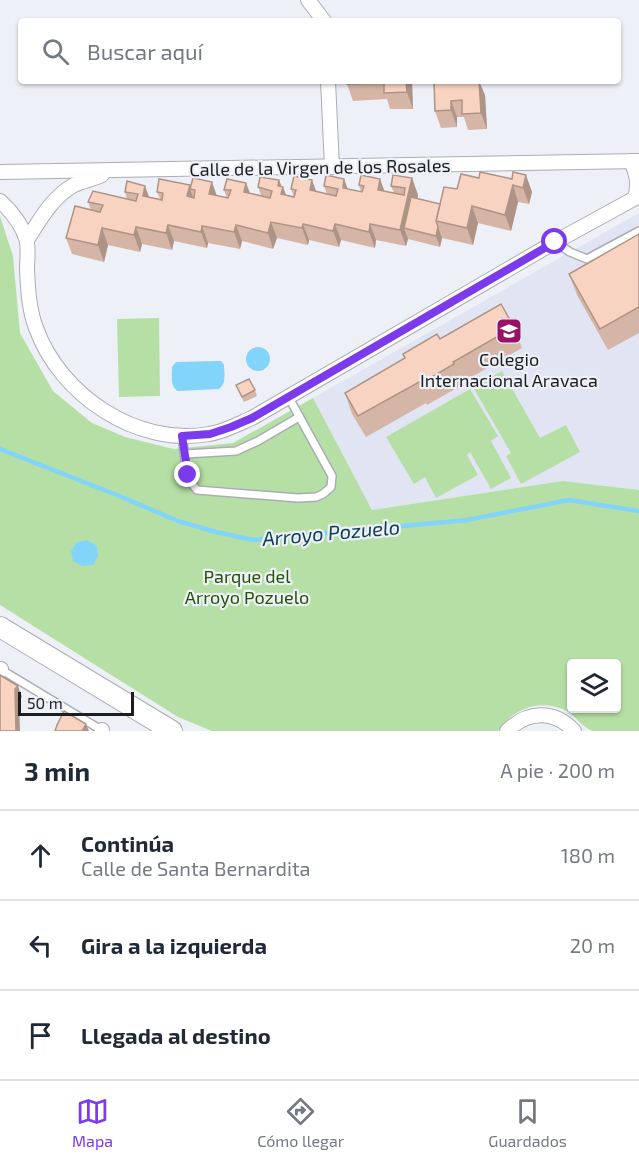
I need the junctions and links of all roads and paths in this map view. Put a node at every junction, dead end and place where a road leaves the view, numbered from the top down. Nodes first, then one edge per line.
1 (308, 0) edge
2 (322, 18) edge
3 (328, 84) edge
4 (635, 161) edge
5 (332, 166) junction
6 (114, 171) junction
7 (0, 172) edge
8 (637, 197) edge
9 (0, 201) edge
10 (639, 231) edge
11 (27, 240) junction
12 (555, 242) junction
13 (288, 396) junction
14 (299, 417) junction
15 (182, 436) junction
16 (185, 454) junction
17 (0, 627) edge
18 (0, 670) edge
19 (103, 731) edge
20 (172, 731) edge
21 (507, 731) edge
22 (574, 731) edge

1 - 2 street
3 - 5 street
4 - 5 street, Calle de la Virgen de los Rosales
4 - 8 street
5 - 6 street, Calle de la Virgen de los Rosales
6 - 7 street, Calle de la Virgen de los Rosales
6 - 11 street
8 - 12 street
9 - 11 street
10 - 12 lane
11 - 15 street
12 - 13 street
13 - 14 lane
13 - 15 street
14 - 16 lane
14 - 16 lane
15 - 16 lane
17 - 20 main road
18 - 19 lane
21 - 22 street

